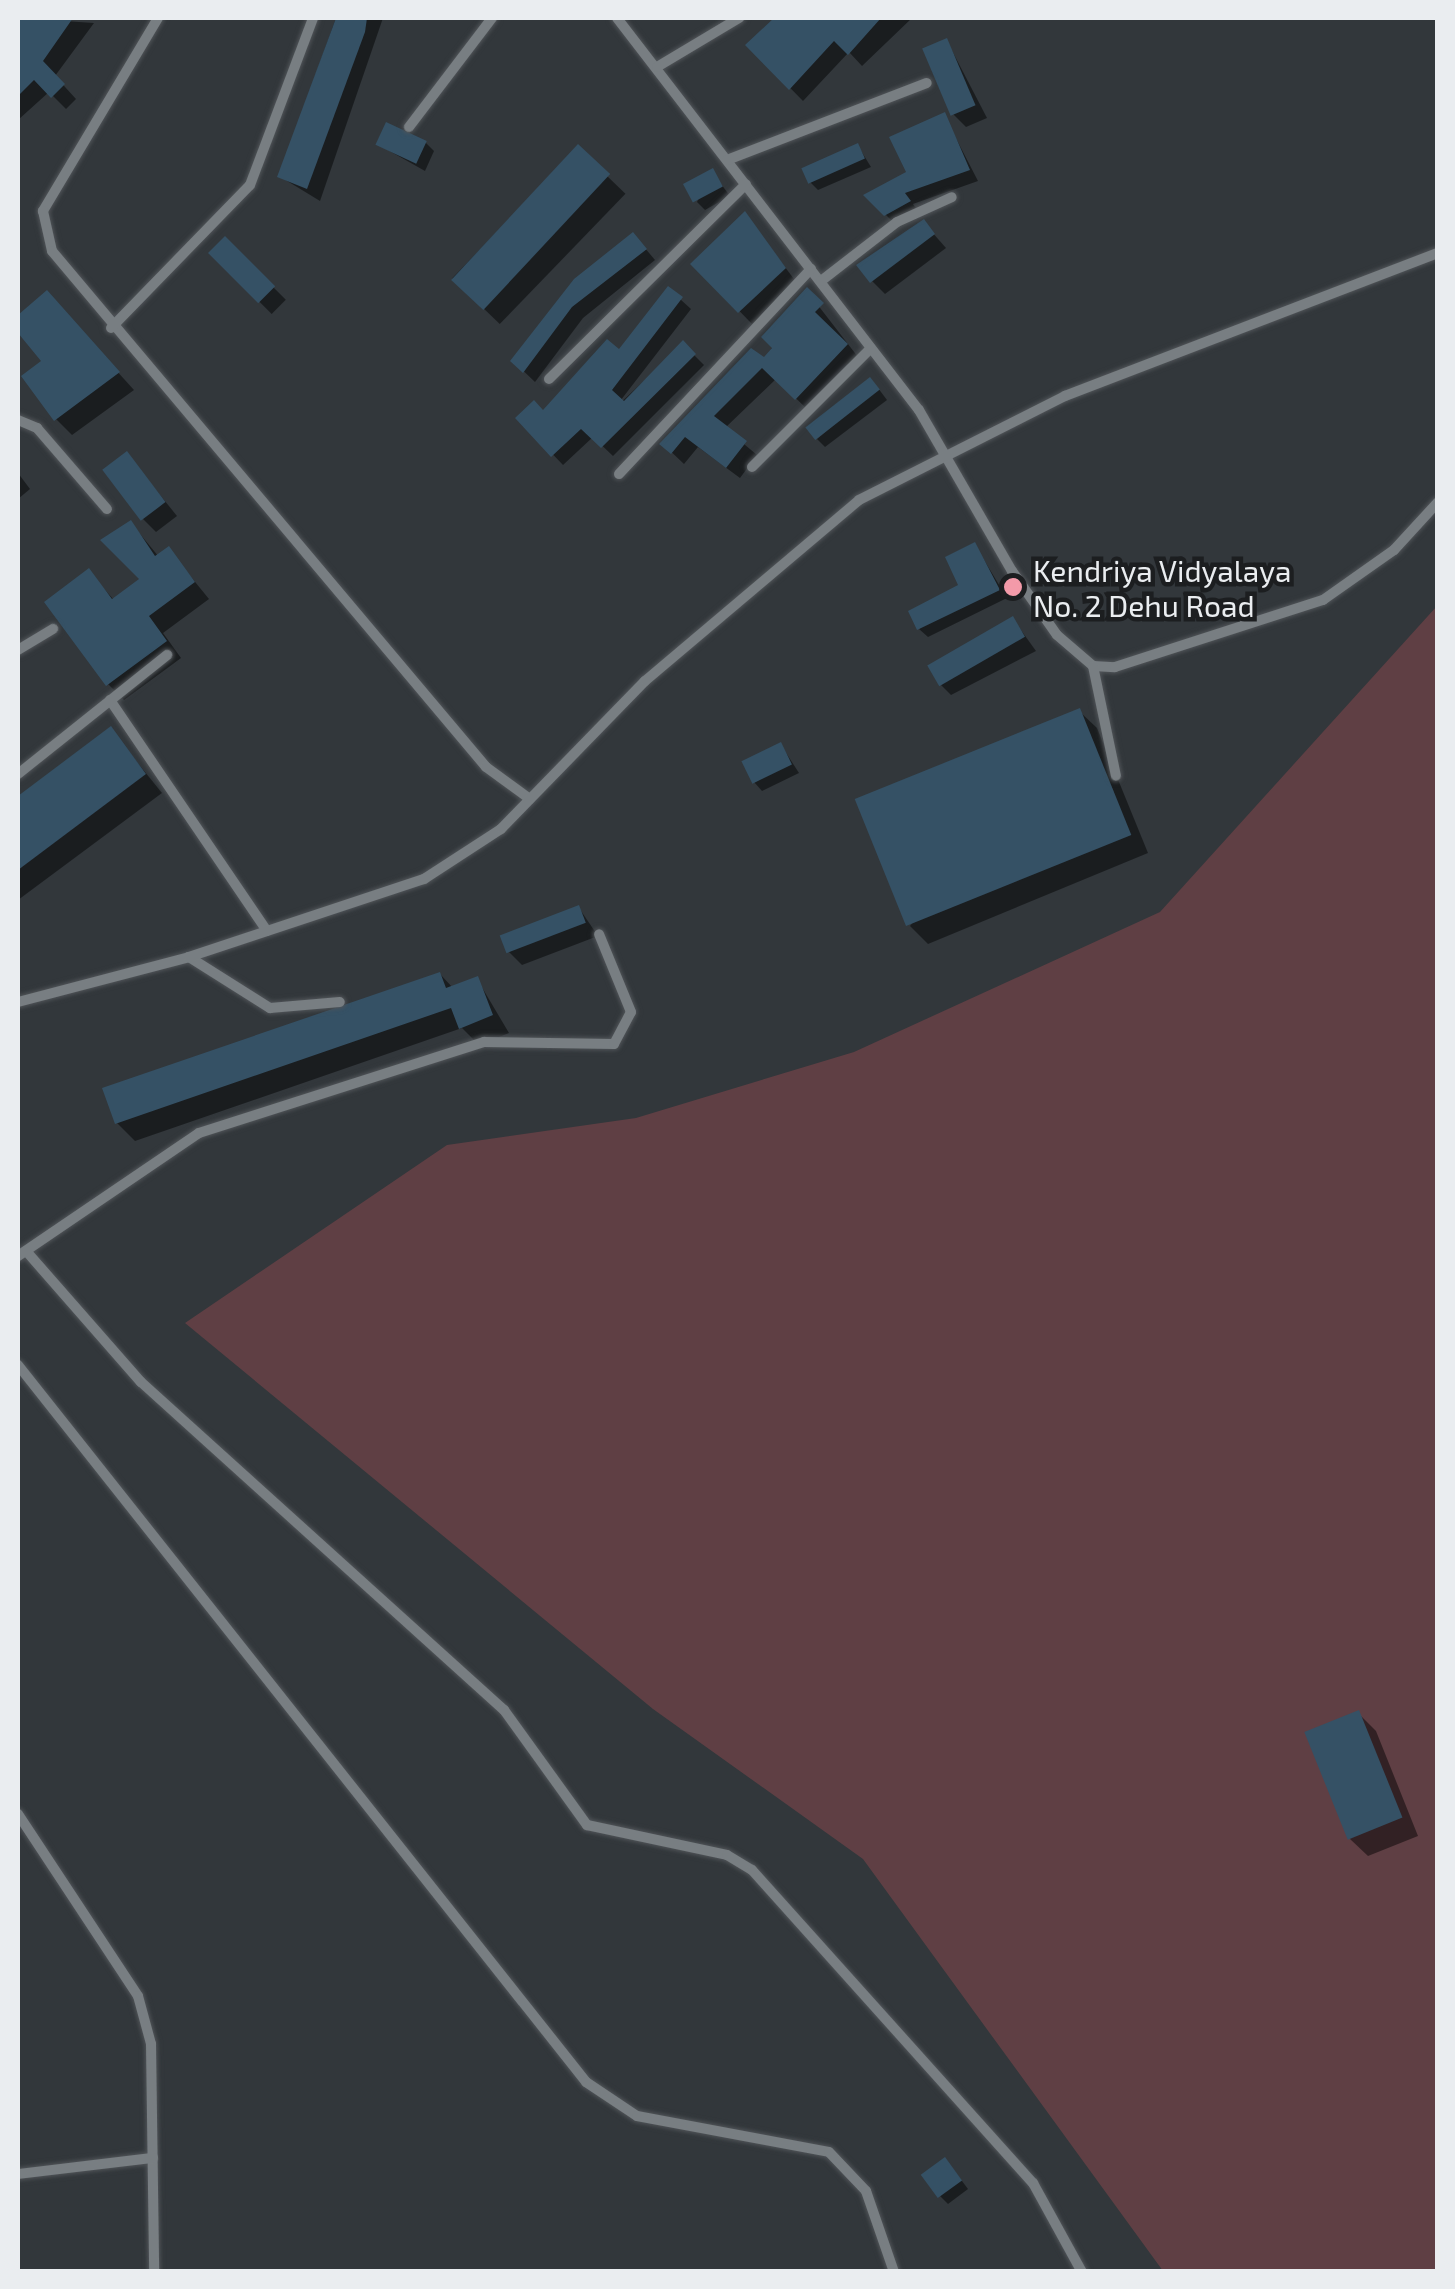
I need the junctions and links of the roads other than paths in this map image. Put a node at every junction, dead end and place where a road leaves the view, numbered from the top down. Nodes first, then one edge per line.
1 (158, 18) edge
2 (314, 18) edge
3 (492, 18) edge
4 (617, 18) edge
5 (739, 18) edge
6 (657, 68) junction
7 (927, 82) dead end
8 (409, 128) dead end
9 (728, 160) junction
10 (746, 184) junction
11 (952, 197) dead end
12 (1438, 253) edge
13 (811, 269) junction
14 (821, 282) junction
15 (111, 328) junction
16 (871, 348) junction
17 (550, 379) dead end
18 (18, 420) edge
19 (948, 450) junction
20 (752, 467) dead end
21 (618, 474) dead end
22 (1438, 502) edge
23 (107, 510) dead end
24 (53, 629) dead end
25 (18, 650) edge
26 (167, 655) dead end
27 (1093, 666) junction
28 (110, 700) junction
29 (18, 774) edge
30 (1116, 776) dead end
31 (530, 799) junction
32 (267, 931) junction
33 (598, 934) dead end
34 (189, 957) junction
35 (340, 1002) dead end
36 (19, 1003) edge
37 (22, 1254) edge
38 (18, 1365) edge
39 (18, 1814) edge
40 (153, 2158) junction
41 (18, 2174) edge
42 (154, 2272) edge
43 (894, 2272) edge
44 (1082, 2272) edge

1 - 15 lane
2 - 15 lane
3 - 8 lane
4 - 6 lane
5 - 6 lane
6 - 9 lane
7 - 9 lane
9 - 10 lane
10 - 13 lane
10 - 17 lane
11 - 14 lane
12 - 19 lane
13 - 14 lane
13 - 21 lane
14 - 16 lane
15 - 31 lane
16 - 19 lane
16 - 20 lane
18 - 23 lane
19 - 27 lane
19 - 31 lane
22 - 27 lane
24 - 25 lane
26 - 28 lane
27 - 30 lane
28 - 29 lane
28 - 32 lane
31 - 32 lane
32 - 34 lane
33 - 37 lane
34 - 35 lane
34 - 36 lane
37 - 44 lane
38 - 43 lane
39 - 40 lane
40 - 41 lane
40 - 42 lane

